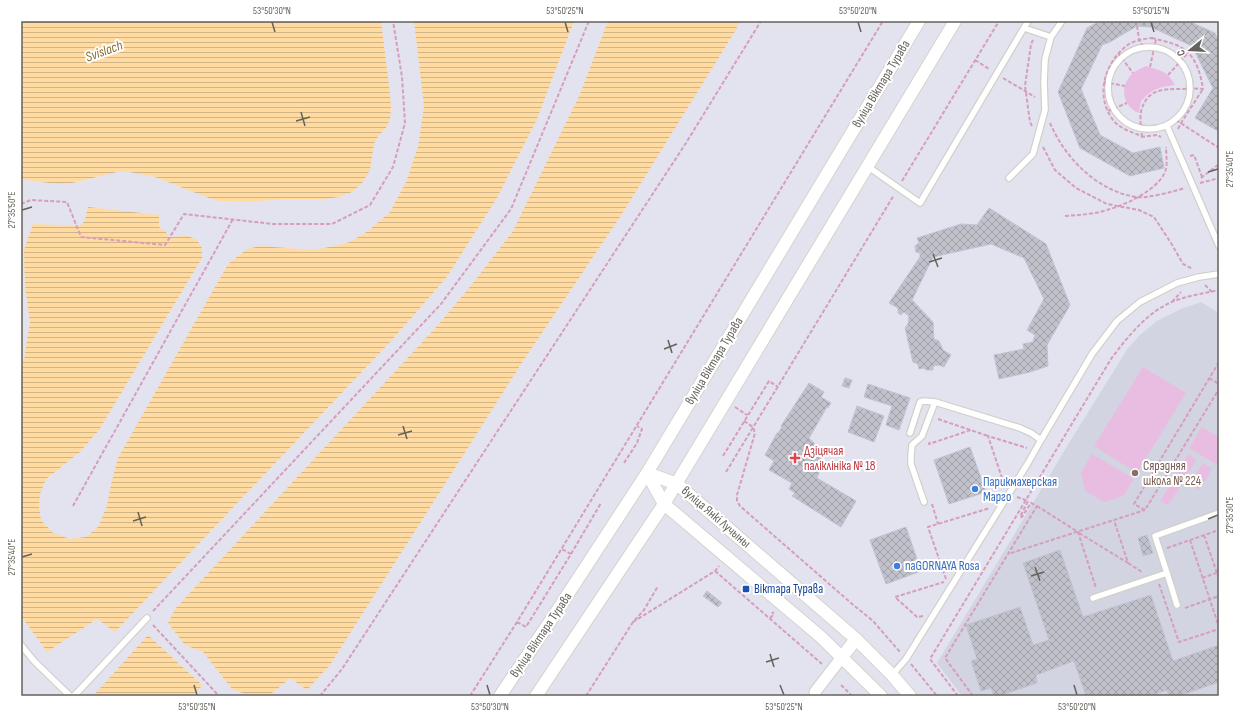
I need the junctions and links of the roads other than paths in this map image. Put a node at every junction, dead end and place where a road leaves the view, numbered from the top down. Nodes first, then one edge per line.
1 (919, 21) edge
2 (955, 21) edge
3 (1028, 21) edge
4 (1062, 21) edge
5 (1024, 28) junction
6 (1050, 36) junction
7 (1167, 126) junction
8 (867, 166) junction
9 (1009, 178) dead end
10 (1219, 246) edge
11 (1219, 274) edge
12 (935, 402) junction
13 (910, 433) dead end
14 (1041, 440) junction
15 (647, 474) junction
16 (677, 484) junction
17 (924, 502) dead end
18 (664, 504) junction
19 (1219, 513) edge
20 (1167, 573) junction
21 (1096, 597) road end
22 (1177, 605) dead end
23 (146, 618) road end
24 (856, 639) junction
25 (21, 645) edge
26 (842, 657) junction
27 (892, 675) junction
28 (815, 692) dead end
29 (70, 696) edge
30 (74, 696) edge
31 (500, 696) edge
32 (536, 696) edge
33 (881, 696) edge
34 (910, 696) edge

1 - 15 main road, вуліца Віктара Турава
2 - 8 main road
3 - 5 lane
4 - 6 lane
5 - 6 lane
5 - 8 lane
6 - 9 lane
7 - 7 lane
7 - 10 lane
8 - 16 main road
11 - 14 lane
12 - 13 lane
12 - 14 lane
12 - 17 lane
14 - 27 lane
15 - 16 main road, вуліца Янкі Лучыны
15 - 18 main road, вуліца Янкі Лучыны
15 - 31 main road, вуліца Віктара Турава
16 - 18 main road
16 - 24 main road, вуліца Янкі Лучыны
18 - 26 main road, вуліца Янкі Лучыны
18 - 32 main road
19 - 20 lane
20 - 21 lane
20 - 22 lane
23 - 30 lane
24 - 26 main road
24 - 27 main road, вуліца Янкі Лучыны
25 - 29 lane
26 - 28 street
26 - 33 main road, вуліца Янкі Лучыны
27 - 34 main road, вуліца Янкі Лучыны

